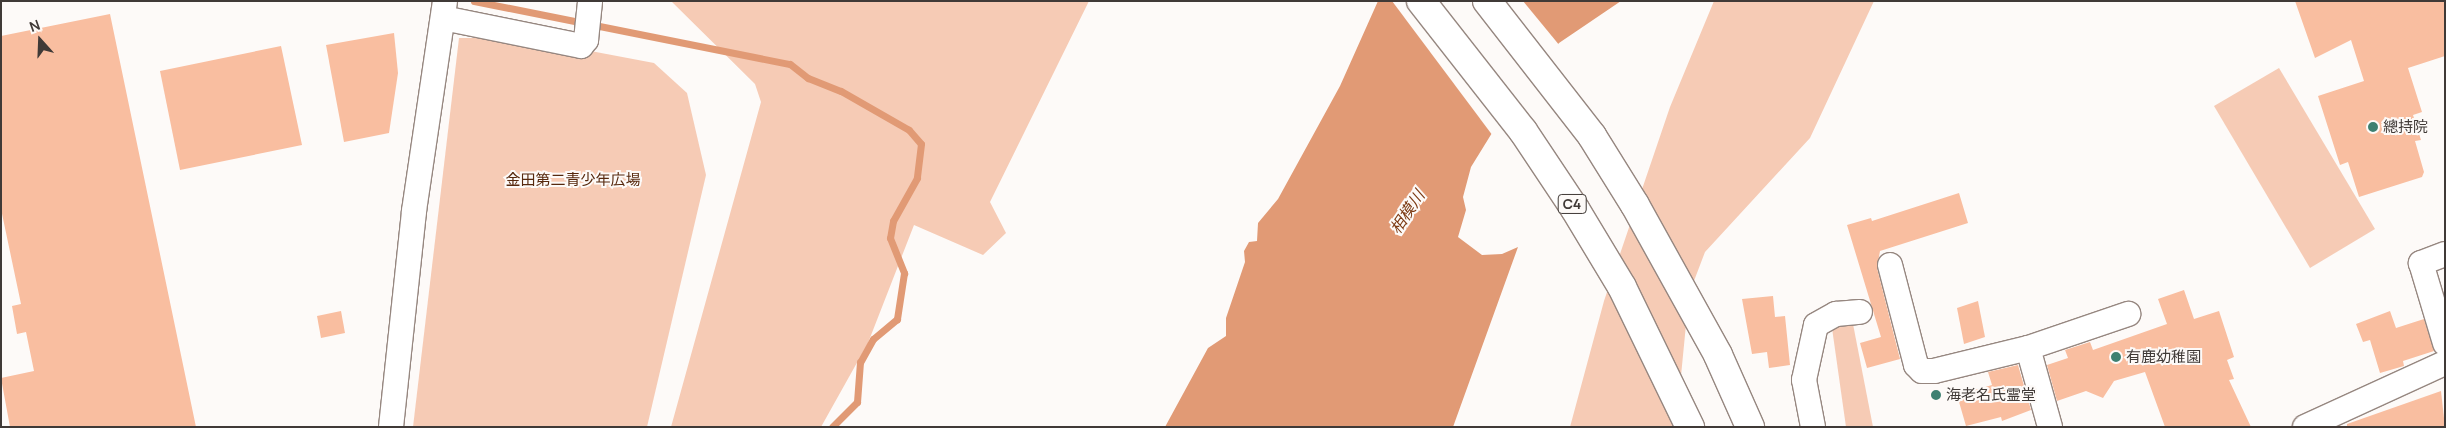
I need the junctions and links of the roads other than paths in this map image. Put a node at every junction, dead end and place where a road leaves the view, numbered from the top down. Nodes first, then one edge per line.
1 (590, 1) edge
2 (1421, 1) edge
3 (1487, 1) edge
4 (444, 10) edge
5 (2445, 254) edge
6 (1890, 265) dead end
7 (1860, 312) dead end
8 (2128, 314) dead end
9 (2445, 343) edge
10 (2028, 348) junction
11 (2445, 363) edge
12 (391, 427) edge
13 (1690, 427) edge
14 (1750, 427) edge
15 (1812, 427) edge
16 (2050, 427) edge
17 (2305, 427) edge

1 - 4 street
2 - 13 highway, C4
3 - 14 highway
4 - 12 street
5 - 9 street
6 - 10 street
7 - 15 street
8 - 10 street
10 - 16 street
11 - 17 street

